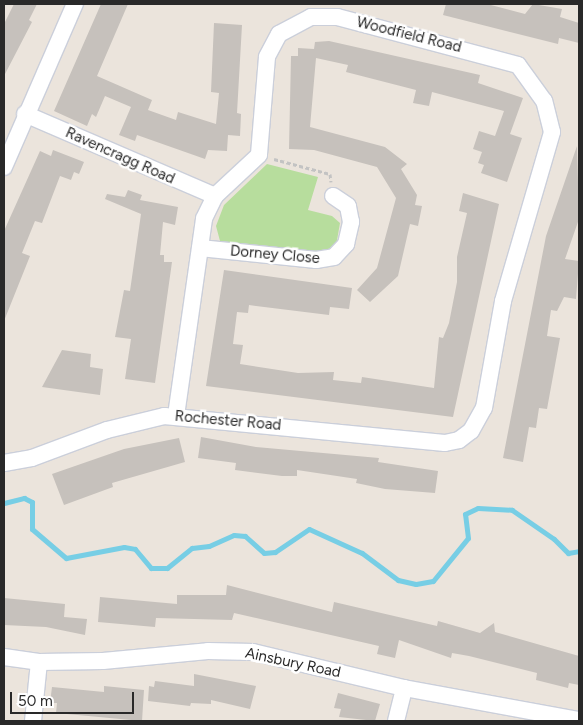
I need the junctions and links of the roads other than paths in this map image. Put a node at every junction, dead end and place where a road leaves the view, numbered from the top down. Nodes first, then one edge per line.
1 (75, 4) edge
2 (25, 114) junction
3 (4, 167) edge
4 (215, 196) junction
5 (333, 196) road end
6 (200, 248) junction
7 (176, 416) junction
8 (459, 440) joint
9 (4, 463) edge
10 (4, 657) edge
11 (39, 662) junction
12 (404, 688) junction
13 (579, 720) edge
14 (33, 721) edge
15 (396, 721) edge

1 - 2 street
2 - 3 street
2 - 4 street, Ravencragg Road
4 - 6 street
4 - 8 street, Woodfield Road
5 - 6 street, Dorney Close
6 - 7 street
7 - 8 street, Rochester Road
7 - 9 street, Rochester Road
10 - 11 street, Ainsbury Road
11 - 12 street, Ainsbury Road
11 - 14 street
12 - 13 street, Ainsbury Road
12 - 15 street

